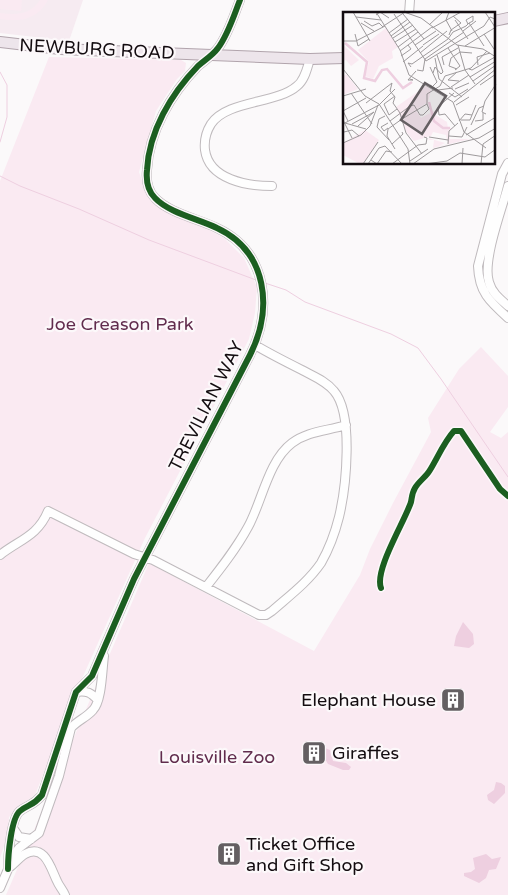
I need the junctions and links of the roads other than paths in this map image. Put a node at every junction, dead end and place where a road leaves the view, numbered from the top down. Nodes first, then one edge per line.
1 (240, 0) edge
2 (0, 42) edge
3 (212, 55) junction
4 (343, 58) edge
5 (310, 59) junction
6 (508, 163) edge
7 (272, 186) dead end
8 (505, 186) edge
9 (508, 306) edge
10 (508, 318) edge
11 (255, 345) junction
12 (346, 425) junction
13 (0, 555) edge
14 (145, 557) junction
15 (206, 588) junction
16 (105, 647) junction
17 (76, 692) junction
18 (98, 700) junction
19 (13, 828) junction
20 (31, 839) junction
21 (8, 869) junction
22 (0, 888) edge
23 (65, 895) edge

1 - 3 street, TREVILIAN WAY
2 - 3 main road, NEWBURG ROAD
3 - 5 main road, NEWBURG ROAD
3 - 11 street, TREVILIAN WAY
4 - 5 main road, NEWBURG ROAD
5 - 7 street
6 - 8 street
8 - 9 street
8 - 10 street
11 - 12 street
11 - 14 street, TREVILIAN WAY
12 - 15 street
12 - 15 street
13 - 14 street
14 - 15 street
14 - 16 street, TREVILIAN WAY
16 - 17 street, TREVILIAN WAY
16 - 18 street, TREVILIAN WAY
17 - 18 street
17 - 19 street, TREVILIAN WAY
18 - 20 street, TREVILIAN WAY
19 - 20 street
19 - 21 street, TREVILIAN WAY
20 - 21 street, TREVILIAN WAY
21 - 22 street, TREVILIAN WAY
21 - 23 street

